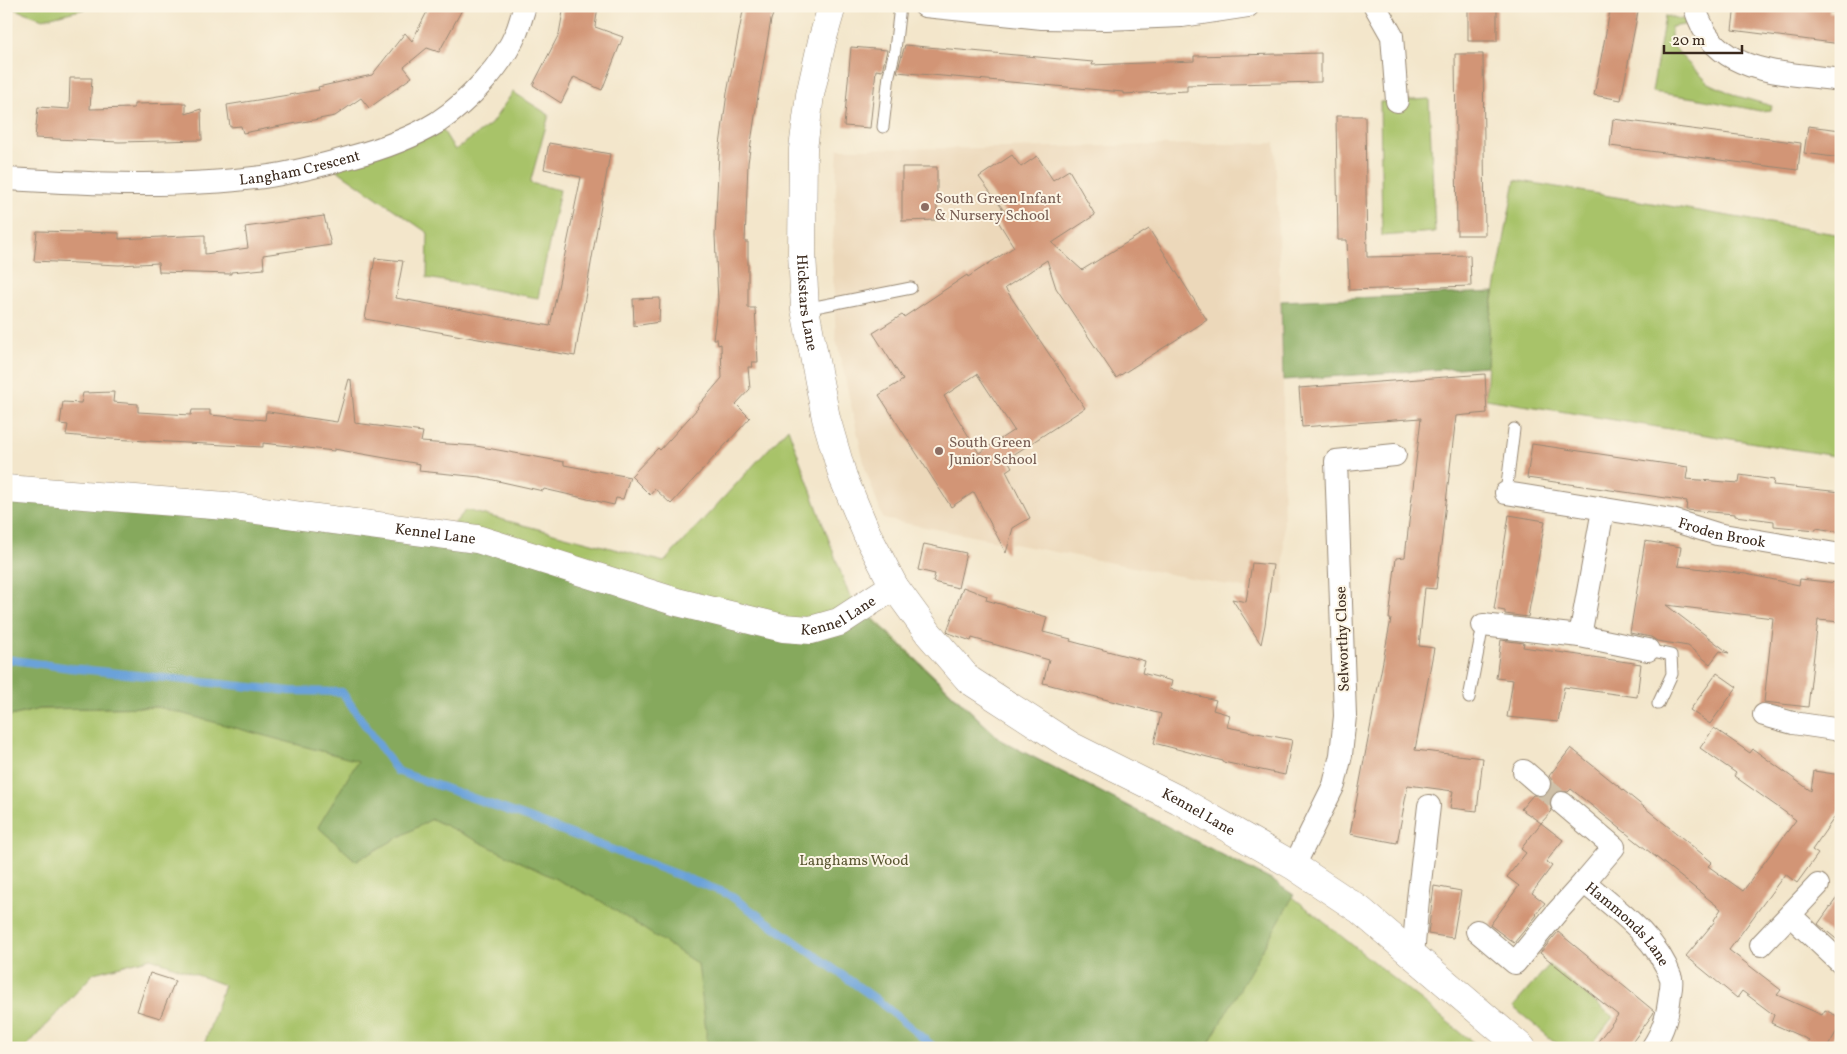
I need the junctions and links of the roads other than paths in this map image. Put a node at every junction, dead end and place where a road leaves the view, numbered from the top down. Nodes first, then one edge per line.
1 (525, 6) edge
2 (832, 6) edge
3 (900, 6) edge
4 (925, 6) edge
5 (1248, 6) edge
6 (1375, 6) edge
7 (1696, 6) edge
8 (1106, 12) edge
9 (1841, 80) edge
10 (1397, 101) dead end
11 (883, 127) dead end
12 (6, 179) edge
13 (911, 288) dead end
14 (805, 309) junction
15 (1514, 429) dead end
16 (1395, 455) dead end
17 (6, 489) edge
18 (1506, 493) joint
19 (1603, 510) junction
20 (1841, 555) edge
21 (894, 586) junction
22 (1483, 625) joint
23 (1580, 636) junction
24 (1648, 650) joint
25 (1469, 698) dead end
26 (1658, 704) dead end
27 (1764, 715) dead end
28 (1841, 730) edge
29 (1562, 803) tunnel mouth
30 (1429, 806) dead end
31 (1294, 866) junction
32 (1584, 882) junction
33 (1818, 885) dead end
34 (1790, 916) junction
35 (1477, 931) dead end
36 (1762, 945) dead end
37 (1413, 955) junction
38 (1841, 963) edge
39 (1522, 1048) edge
40 (1652, 1048) edge

1 - 12 street, Langham Crescent
2 - 14 street, Hickstars Lane
3 - 11 lane
4 - 8 street
5 - 8 street
6 - 10 street
7 - 9 street
13 - 14 lane
14 - 21 street, Hickstars Lane
15 - 18 lane
16 - 31 street, Selworthy Close
17 - 21 street, Kennel Lane
18 - 19 street, Froden Brook
19 - 20 street, Froden Brook
19 - 23 street
21 - 31 street, Kennel Lane
22 - 23 street
22 - 25 lane
23 - 24 street
24 - 26 lane
27 - 28 street
29 - 32 street, Hammonds Lane
30 - 37 street
31 - 37 street, Kennel Lane
32 - 35 street
32 - 40 street, Hammonds Lane
33 - 34 street
34 - 36 street
34 - 38 street
37 - 39 street, Kennel Lane

